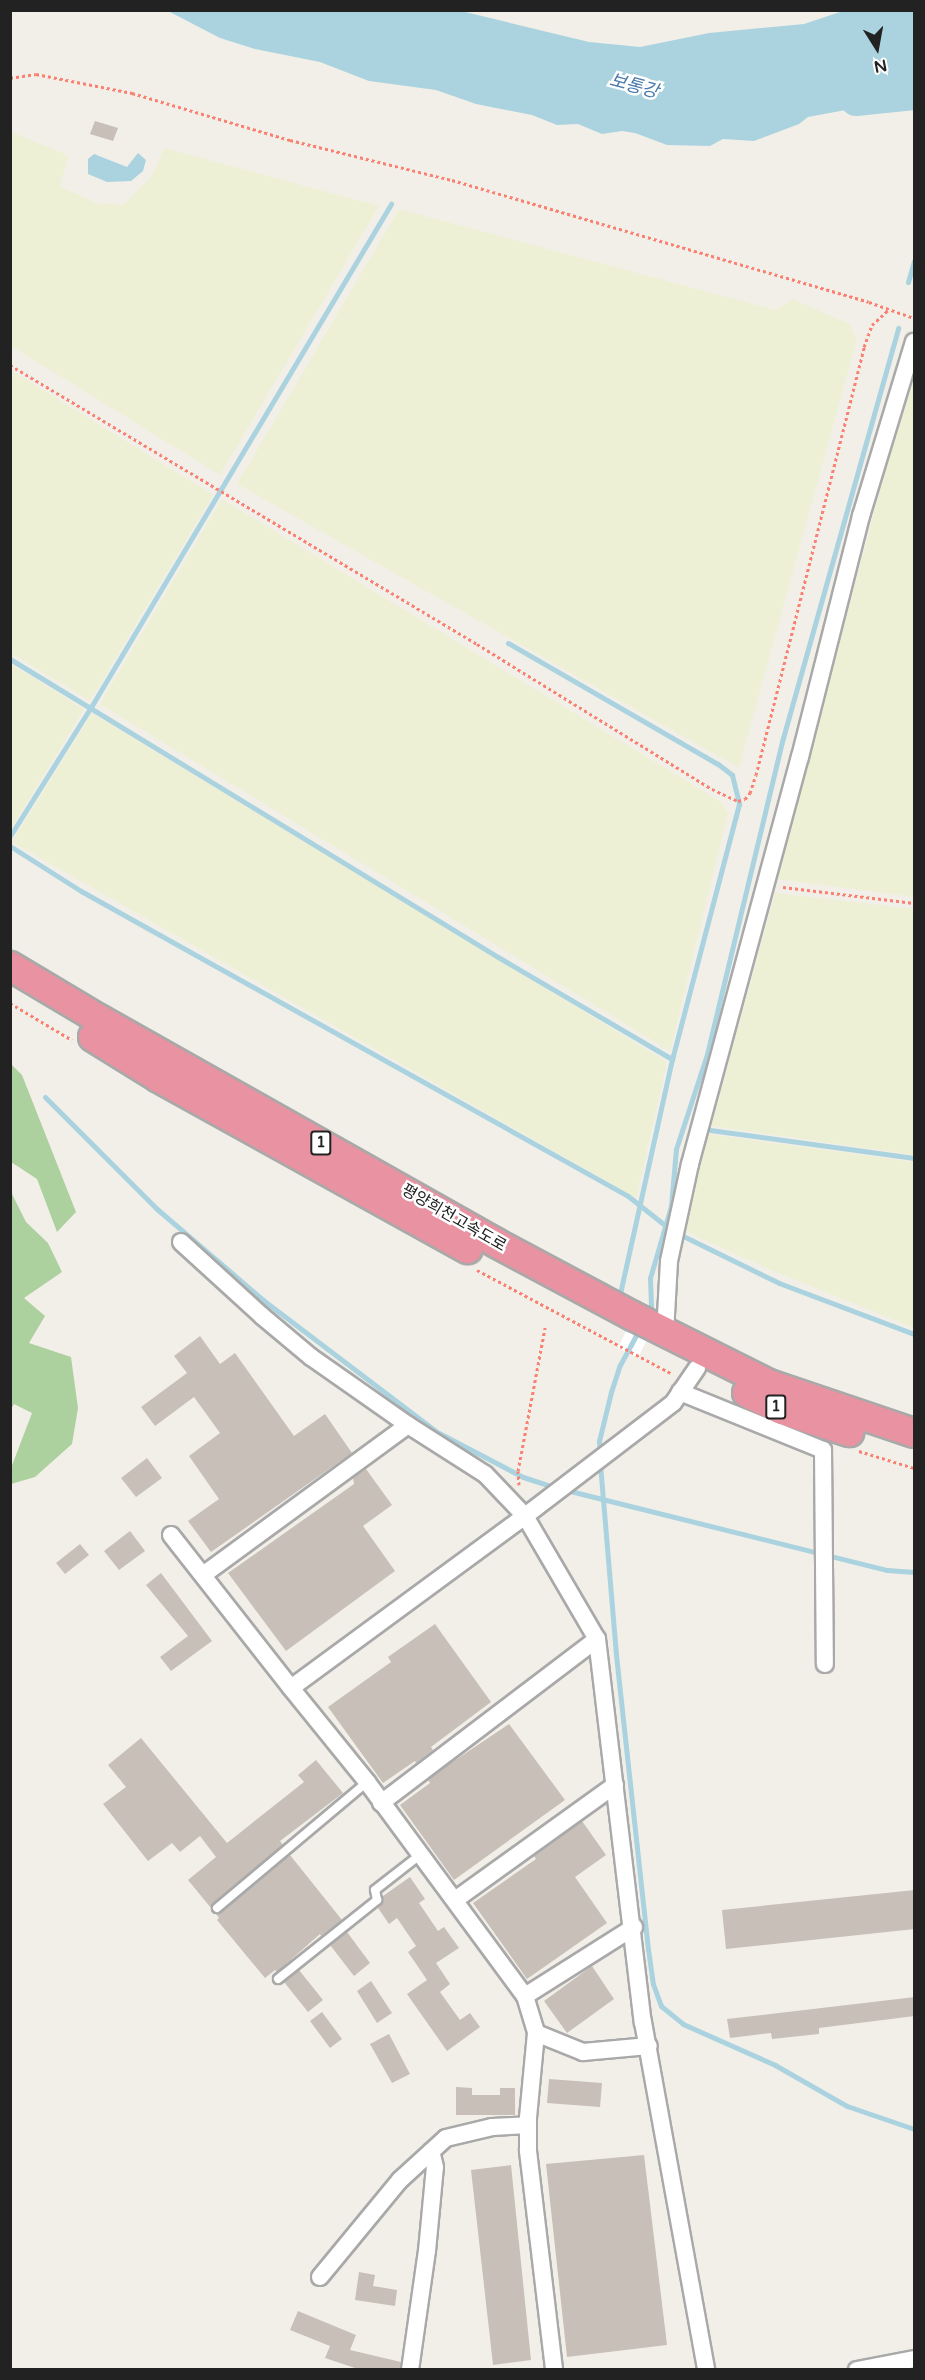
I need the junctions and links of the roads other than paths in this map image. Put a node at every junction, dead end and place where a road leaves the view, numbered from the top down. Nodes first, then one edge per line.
1 (915, 342) edge
2 (10, 966) edge
3 (10, 987) edge
4 (181, 1242) dead end
5 (640, 1336) junction
6 (697, 1368) junction
7 (680, 1392) junction
8 (408, 1425) junction
9 (915, 1433) edge
10 (915, 1450) edge
11 (525, 1516) junction
12 (171, 1535) dead end
13 (203, 1575) junction
14 (597, 1639) junction
15 (825, 1664) dead end
16 (291, 1688) junction
17 (367, 1782) junction
18 (615, 1785) junction
19 (381, 1803) junction
20 (421, 1854) junction
21 (455, 1900) junction
22 (218, 1908) dead end
23 (634, 1927) junction
24 (278, 1979) dead end
25 (525, 1996) junction
26 (536, 2033) junction
27 (649, 2046) junction
28 (528, 2125) junction
29 (431, 2151) junction
30 (320, 2277) dead end
31 (915, 2358) edge
32 (410, 2370) edge
33 (554, 2370) edge
34 (706, 2370) edge
35 (857, 2370) edge

1 - 5 street
2 - 5 highway, 평양희천고속도로 / 1
3 - 5 highway, 평양희천고속도로 / 1
4 - 8 street
5 - 6 highway, 평양희천고속도로 / 1
5 - 9 highway, 평양희천고속도로 / 1
6 - 7 street
6 - 10 highway, 평양희천고속도로 / 1
7 - 11 street
7 - 15 street
8 - 11 street
8 - 13 street
11 - 14 street
11 - 16 street
12 - 13 street
13 - 16 street
14 - 18 street
14 - 19 street
16 - 17 street
17 - 19 street
17 - 22 lane
18 - 21 street
18 - 23 street
19 - 20 street
20 - 21 street
20 - 24 lane
21 - 25 street
23 - 25 street
23 - 27 street
25 - 26 street
26 - 27 street
26 - 28 street
27 - 34 street
28 - 29 street
28 - 33 street
29 - 30 street
29 - 32 street
31 - 35 street

